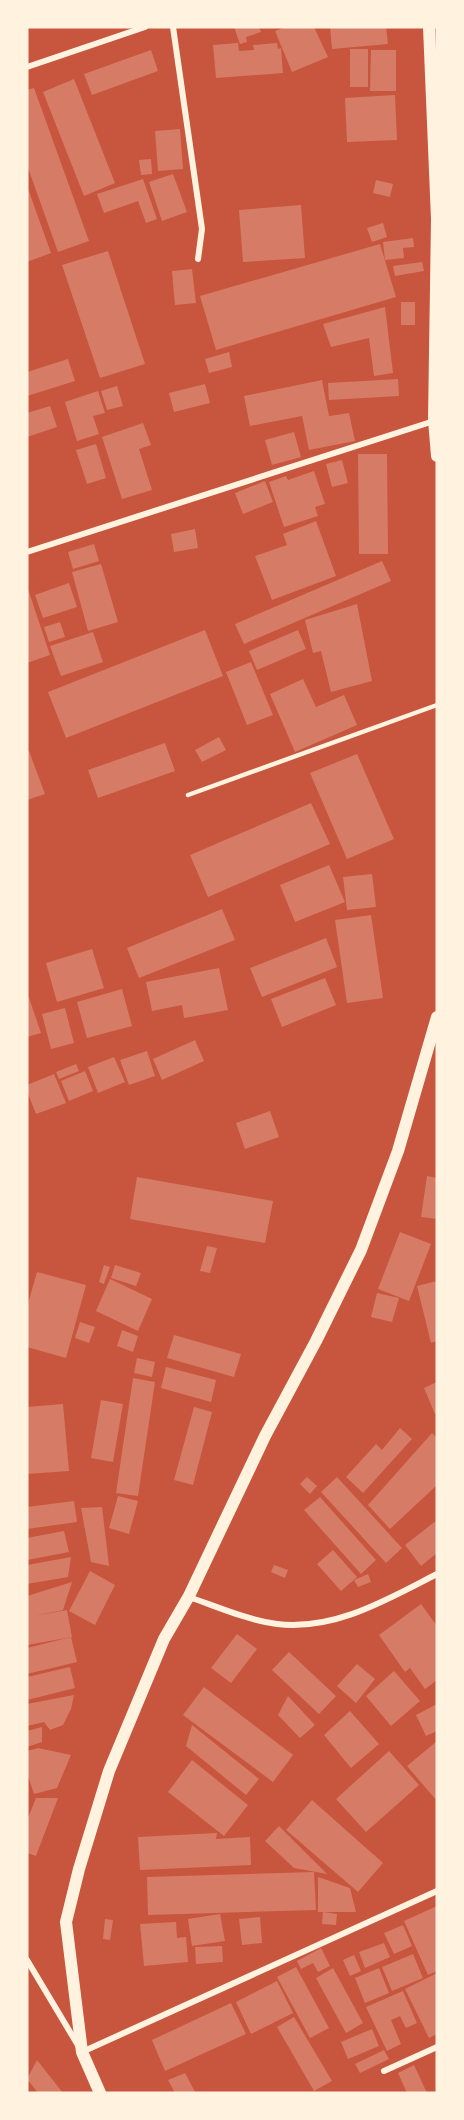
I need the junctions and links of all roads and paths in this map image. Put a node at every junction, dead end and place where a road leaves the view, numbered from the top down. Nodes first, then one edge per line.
1 (145, 27) edge
2 (173, 27) edge
3 (429, 27) edge
4 (27, 67) edge
5 (437, 219) edge
6 (198, 259) dead end
7 (434, 420) junction
8 (437, 456) edge
9 (27, 552) edge
10 (437, 705) edge
11 (188, 795) dead end
12 (437, 1017) edge
13 (437, 1574) edge
14 (189, 1596) junction
15 (437, 1891) edge
16 (27, 1960) edge
17 (437, 2047) edge
18 (82, 2052) junction
19 (384, 2071) dead end
20 (100, 2093) edge

1 - 4 street
2 - 6 street
3 - 5 main road
5 - 7 main road
7 - 8 main road
7 - 9 street
10 - 11 lane
12 - 14 main road
13 - 14 street
14 - 18 main road
15 - 18 street
16 - 18 street
17 - 19 street
18 - 20 main road

